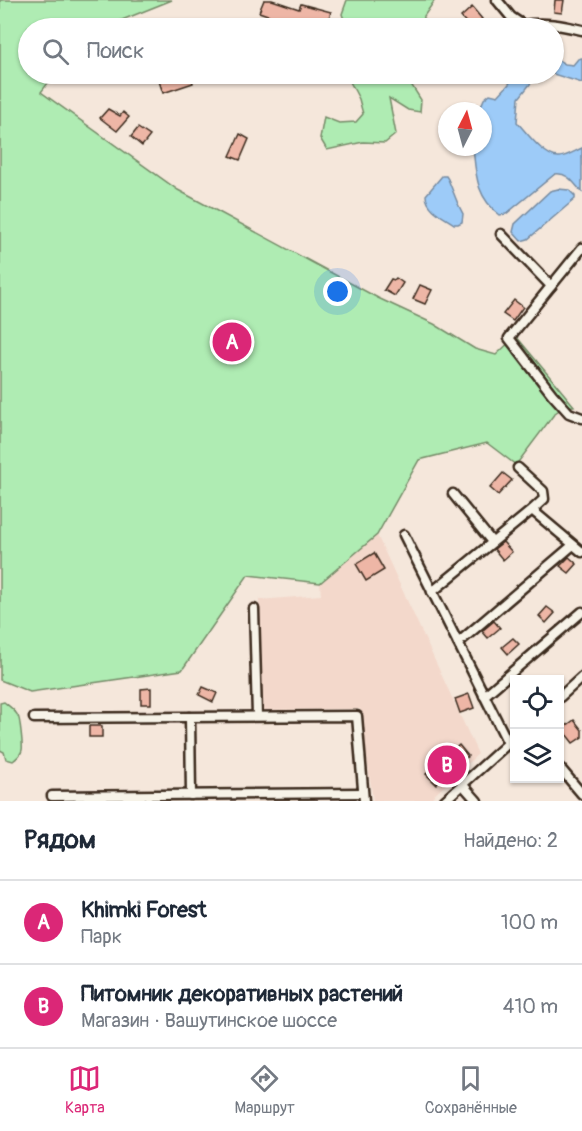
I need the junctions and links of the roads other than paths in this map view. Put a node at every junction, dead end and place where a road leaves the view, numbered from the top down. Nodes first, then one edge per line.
1 (497, 0) edge
2 (512, 18) edge
3 (564, 26) edge
4 (582, 30) edge
5 (501, 234) dead end
6 (582, 248) edge
7 (551, 286) junction
8 (582, 418) edge
9 (518, 468) dead end
10 (453, 494) dead end
11 (532, 510) junction
12 (404, 535) dead end
13 (492, 542) junction
14 (573, 544) junction
15 (582, 552) edge
16 (432, 592) junction
17 (254, 609) dead end
18 (582, 612) edge
19 (458, 643) junction
20 (582, 677) edge
21 (564, 693) edge
22 (484, 696) junction
23 (257, 716) junction
24 (190, 717) junction
25 (34, 718) dead end
26 (510, 738) edge
27 (510, 741) edge
28 (564, 773) edge
29 (462, 784) junction
30 (582, 794) edge
31 (191, 795) junction
32 (52, 796) dead end
33 (363, 797) edge
34 (444, 801) edge
35 (477, 801) edge

1 - 2 street
3 - 4 street
5 - 7 street
6 - 7 street
7 - 8 street
9 - 11 street
10 - 13 street
11 - 13 street
11 - 14 street
12 - 16 street
13 - 16 street
14 - 15 street
14 - 19 street
16 - 19 street
17 - 23 street
18 - 22 street
19 - 22 street
20 - 21 street
22 - 26 street
23 - 24 street
23 - 33 street
24 - 25 street
24 - 31 street
27 - 29 street
28 - 30 street
29 - 34 street
29 - 35 street
31 - 32 street
31 - 33 street

